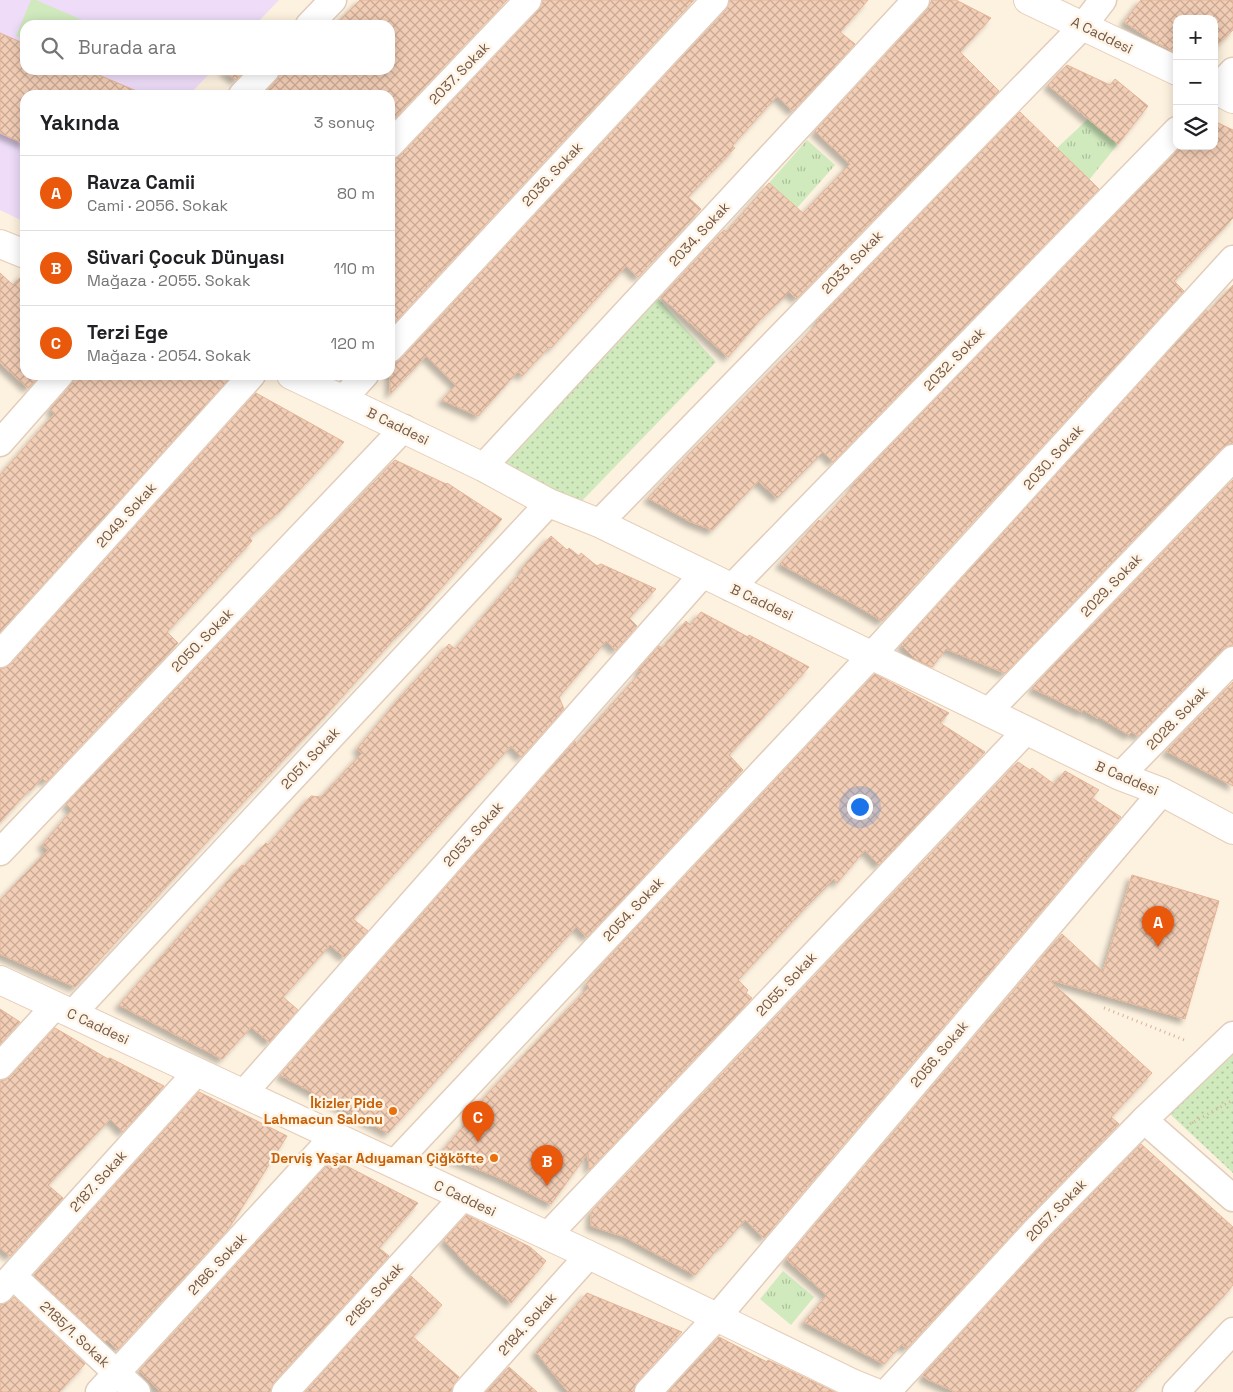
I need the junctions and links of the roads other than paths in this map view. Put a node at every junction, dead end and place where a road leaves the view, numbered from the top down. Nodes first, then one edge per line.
1 (333, 0) edge
2 (528, 0) edge
3 (715, 0) edge
4 (916, 0) edge
5 (1028, 0) edge
6 (1103, 0) edge
7 (314, 20) edge
8 (1083, 26) junction
9 (1173, 69) edge
10 (261, 75) edge
11 (247, 90) edge
12 (1173, 134) edge
13 (395, 140) edge
14 (0, 244) edge
15 (20, 252) edge
16 (1233, 259) edge
17 (395, 343) edge
18 (56, 380) edge
19 (247, 380) edge
20 (301, 380) edge
21 (360, 380) edge
22 (342, 400) junction
23 (404, 428) junction
24 (0, 443) edge
25 (1233, 458) edge
26 (483, 467) junction
27 (549, 503) junction
28 (599, 523) junction
29 (703, 574) junction
30 (731, 588) junction
31 (0, 654) edge
32 (872, 654) junction
33 (1233, 660) edge
34 (988, 712) junction
35 (1026, 731) junction
36 (1120, 776) junction
37 (1162, 792) junction
38 (1233, 830) edge
39 (0, 852) edge
40 (0, 980) edge
41 (63, 1010) junction
42 (1224, 1043) edge
43 (0, 1066) edge
44 (196, 1073) junction
45 (243, 1094) junction
46 (1144, 1120) junction
47 (334, 1136) junction
48 (394, 1164) junction
49 (462, 1196) junction
50 (1233, 1198) edge
51 (547, 1236) junction
52 (589, 1255) junction
53 (7, 1283) edge
54 (716, 1317) junction
55 (1233, 1331) edge
56 (117, 1373) junction
57 (858, 1389) edge
58 (99, 1392) edge
59 (137, 1392) edge
60 (285, 1392) edge
61 (466, 1392) edge
62 (648, 1392) edge
63 (887, 1392) edge
64 (1176, 1392) edge

1 - 7 street
2 - 13 street, 2037. Sokak
3 - 17 street, 2036. Sokak
4 - 26 street, 2034. Sokak
5 - 8 street, A Caddesi
6 - 8 street, 2033. Sokak
8 - 9 street, A Caddesi
8 - 28 street, 2033. Sokak
10 - 11 street
12 - 30 street, 2032. Sokak
14 - 15 street
16 - 32 street, 2030. Sokak
18 - 24 street
19 - 31 street, 2049. Sokak
20 - 22 street, B Caddesi
21 - 22 street
22 - 23 street, B Caddesi
23 - 26 street, B Caddesi
23 - 39 street, 2050. Sokak
25 - 34 street, 2029. Sokak
26 - 27 street, B Caddesi
27 - 28 street, B Caddesi
27 - 41 street, 2051. Sokak
28 - 29 street, B Caddesi
29 - 30 street, B Caddesi
29 - 45 street, 2053. Sokak
30 - 32 street, B Caddesi
32 - 34 street, B Caddesi
32 - 48 street, 2054. Sokak
33 - 36 street, 2028. Sokak
34 - 35 street, B Caddesi
35 - 36 street, B Caddesi
35 - 51 street, 2055. Sokak
36 - 37 street, B Caddesi
37 - 38 street, B Caddesi
37 - 54 street, 2056. Sokak
40 - 41 street, C Caddesi
41 - 43 street, 2051. Sokak
41 - 44 street, C Caddesi
42 - 46 street, 2057. Sokak
44 - 45 street, C Caddesi
44 - 53 street, 2187. Sokak
45 - 47 street, C Caddesi
46 - 50 street
46 - 63 street, 2057. Sokak
47 - 48 street, C Caddesi
47 - 56 street, 2186. Sokak
48 - 49 street, C Caddesi
49 - 51 street, C Caddesi
49 - 60 street, 2185. Sokak
51 - 52 street, C Caddesi
52 - 54 street, C Caddesi
52 - 61 street, 2184. Sokak
53 - 56 street, 2185/1. Sokak
54 - 57 street, C Caddesi
54 - 62 street, 2056. Sokak
55 - 64 street
56 - 58 street, 2186. Sokak
56 - 59 street, 2185/1. Sokak

